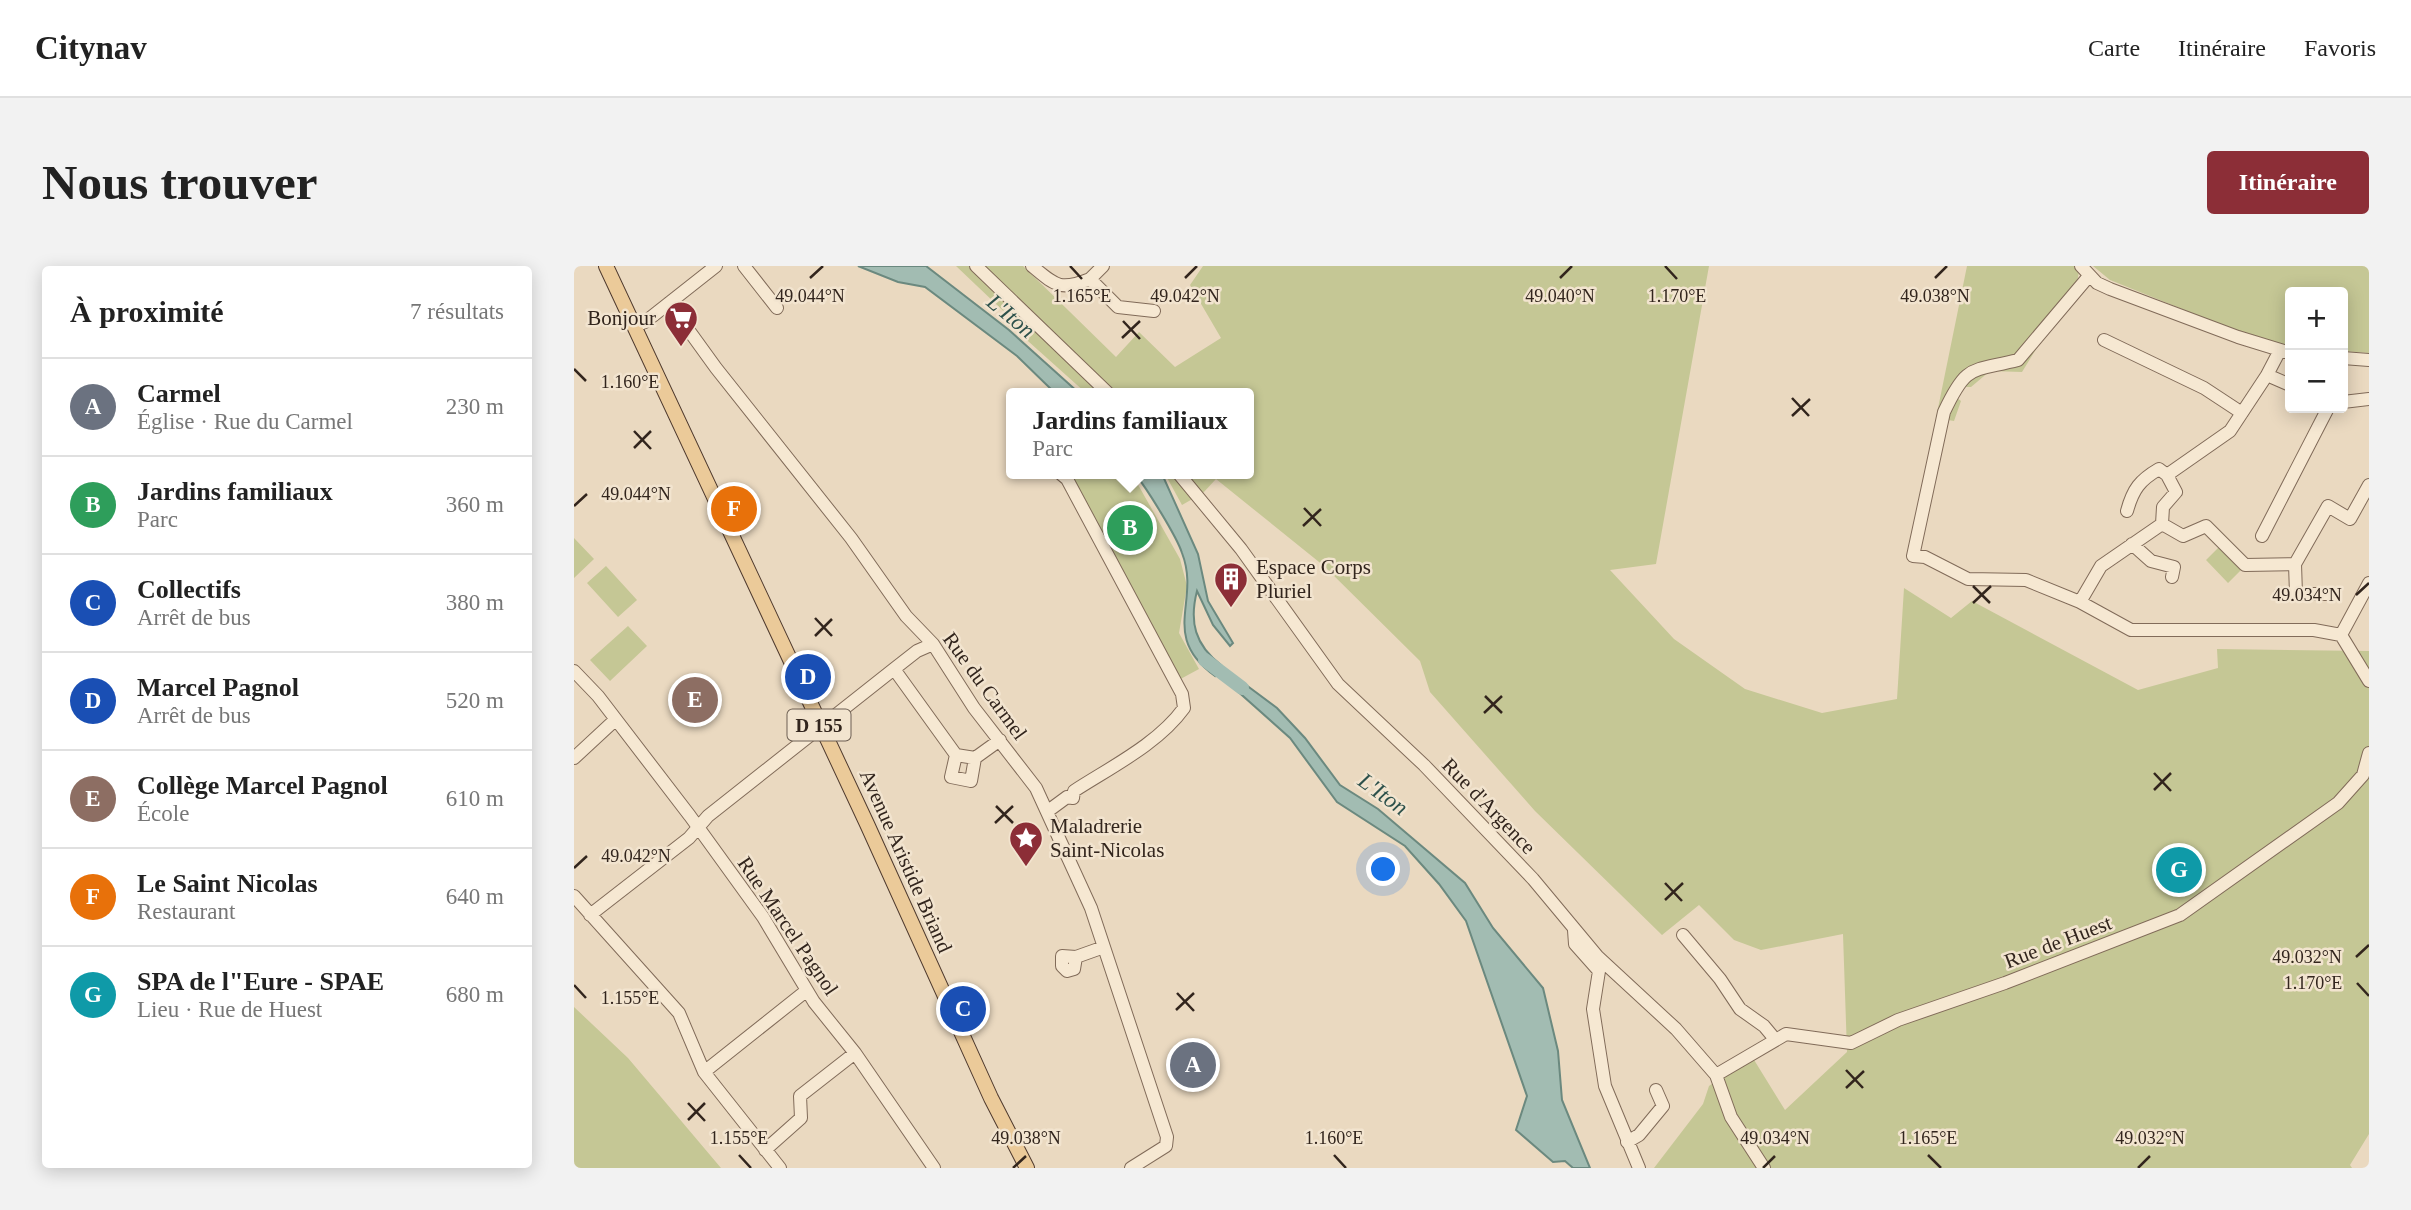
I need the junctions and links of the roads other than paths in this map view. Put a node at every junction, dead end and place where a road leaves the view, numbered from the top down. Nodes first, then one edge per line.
1 (606, 266) edge
2 (716, 266) edge
3 (744, 266) edge
4 (976, 266) edge
5 (1032, 266) edge
6 (1103, 266) edge
7 (2085, 271) edge
8 (1090, 279) junction
9 (669, 303) junction
10 (777, 308) dead end
11 (1154, 311) dead end
12 (635, 326) junction
13 (2104, 340) dead end
14 (2285, 352) edge
15 (2348, 358) edge
16 (2369, 360) edge
17 (2267, 375) junction
18 (2285, 383) edge
19 (1103, 388) edge
20 (2369, 399) edge
21 (2348, 401) edge
22 (2242, 413) junction
23 (2325, 413) edge
24 (2167, 475) junction
25 (1068, 479) edge
26 (1183, 479) edge
27 (2369, 485) edge
28 (2127, 511) dead end
29 (2162, 524) junction
30 (2262, 536) dead end
31 (2132, 544) junction
32 (2295, 565) junction
33 (2172, 577) dead end
34 (2369, 583) edge
35 (2280, 594) dead end
36 (2296, 594) junction
37 (2332, 594) dead end
38 (2080, 602) junction
39 (2341, 635) junction
40 (933, 644) junction
41 (894, 669) junction
42 (574, 671) edge
43 (2369, 681) edge
44 (574, 683) edge
45 (606, 709) junction
46 (615, 720) junction
47 (821, 729) junction
48 (1000, 740) junction
49 (2369, 753) edge
50 (956, 755) junction
51 (574, 758) edge
52 (975, 758) junction
53 (1048, 811) junction
54 (698, 830) junction
55 (574, 897) edge
56 (590, 915) junction
57 (1574, 930) junction
58 (1683, 935) dead end
59 (1104, 947) junction
60 (1076, 957) dead end
61 (806, 991) junction
62 (1774, 1038) junction
63 (856, 1053) junction
64 (704, 1072) junction
65 (1716, 1075) junction
66 (1656, 1090) dead end
67 (1627, 1142) junction
68 (765, 1150) junction
69 (780, 1168) edge
70 (934, 1168) edge
71 (1027, 1168) edge
72 (1131, 1168) edge
73 (1639, 1168) edge
74 (1764, 1168) edge

1 - 12 main road, Avenue Aristide Briand / D 155
2 - 9 street
3 - 10 street
4 - 19 street
5 - 8 street
6 - 8 street
7 - 14 street
7 - 38 street
8 - 11 street
9 - 12 street
9 - 40 street, Rue du Carmel
12 - 47 main road, Avenue Aristide Briand / D 155
13 - 22 street
14 - 17 street
15 - 16 street
17 - 18 street
17 - 22 street
20 - 21 street
22 - 24 street
23 - 30 street
24 - 28 street
24 - 29 street
25 - 53 street
26 - 57 street, Rue d'Argence
27 - 32 street
29 - 31 street
29 - 32 street
31 - 33 street
31 - 38 street
32 - 36 street
34 - 39 street
35 - 36 street
36 - 37 street
38 - 39 street
39 - 43 street
40 - 41 street
40 - 48 street, Rue du Carmel
41 - 47 street
41 - 50 street
42 - 45 street, Rue Marcel Pagnol
44 - 45 street, Rue Marcel Pagnol
45 - 46 street, Rue Marcel Pagnol
46 - 51 street
46 - 54 street, Rue Marcel Pagnol
47 - 54 street
47 - 71 main road, Avenue Aristide Briand / D 155
48 - 52 street
48 - 53 street, Rue du Carmel
49 - 62 street, Rue de Huest
50 - 52 street
50 - 52 street
53 - 59 street, Rue du Carmel
54 - 56 street
54 - 61 street, Rue Marcel Pagnol
55 - 56 street
56 - 64 street
57 - 65 street, Rue d'Argence
57 - 67 street
58 - 62 street
59 - 60 street
59 - 72 street, Rue du Carmel
61 - 63 street, Rue Marcel Pagnol
61 - 64 street
62 - 65 street, Rue de Huest
63 - 68 street
63 - 70 street, Rue Marcel Pagnol
64 - 68 street
65 - 74 street, Rue d'Argence
66 - 67 street
67 - 73 street
68 - 69 street

